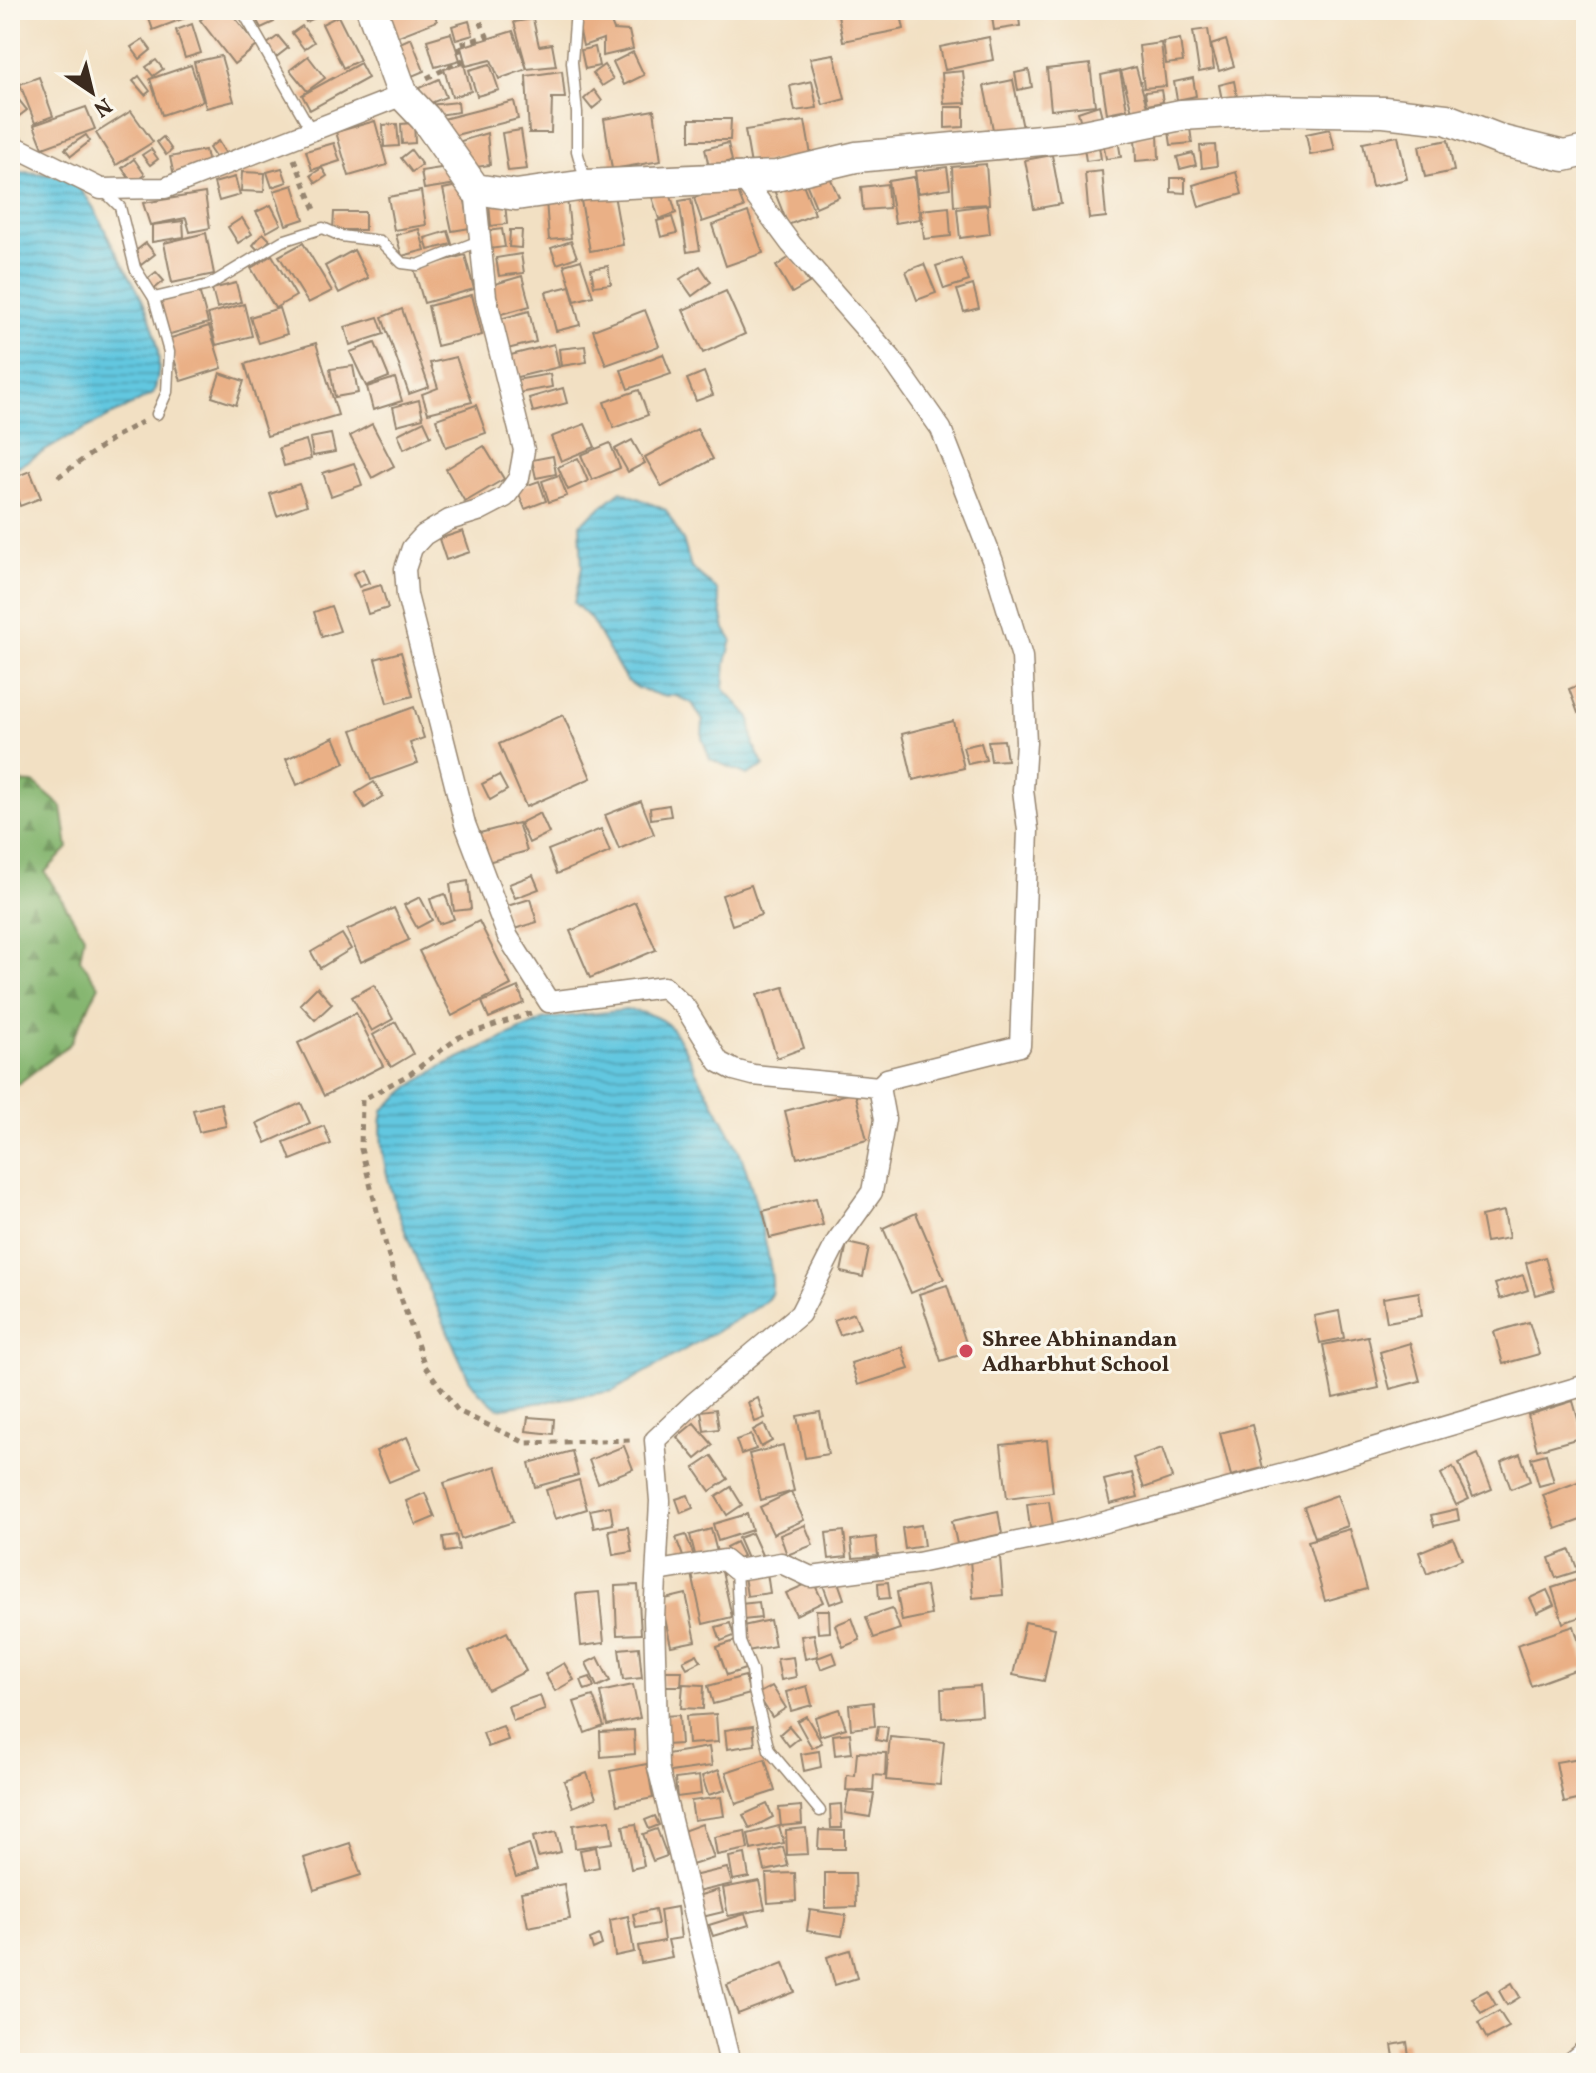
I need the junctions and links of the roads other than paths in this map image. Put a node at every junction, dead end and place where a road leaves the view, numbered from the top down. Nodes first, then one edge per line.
1 (242, 10) edge
2 (372, 10) edge
3 (576, 10) edge
4 (403, 95) junction
5 (311, 130) junction
6 (10, 144) edge
7 (1586, 151) edge
8 (743, 179) junction
9 (586, 185) junction
10 (101, 189) junction
11 (475, 189) junction
12 (479, 241) junction
13 (154, 298) junction
14 (157, 414) road end
15 (879, 1087) junction
16 (1586, 1385) edge
17 (736, 1570) junction
18 (658, 1571) junction
19 (820, 1811) dead end
20 (1586, 2050) edge
21 (730, 2063) edge
22 (1570, 2063) edge

1 - 5 lane
2 - 4 street
3 - 9 lane
4 - 5 street
4 - 11 street
5 - 10 street
6 - 10 street
7 - 8 street
8 - 9 street
8 - 15 street
9 - 11 street
10 - 13 lane
11 - 12 street
12 - 13 lane
12 - 15 street
13 - 14 lane
15 - 18 street
16 - 17 street
17 - 18 street
17 - 19 lane
18 - 21 street
20 - 22 street

